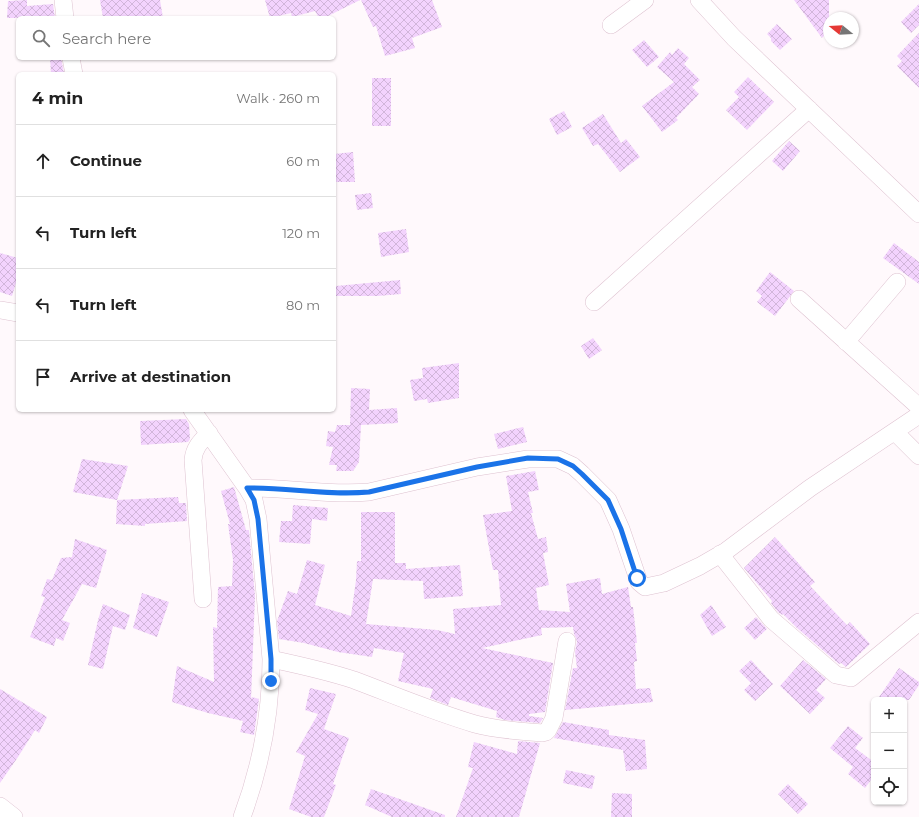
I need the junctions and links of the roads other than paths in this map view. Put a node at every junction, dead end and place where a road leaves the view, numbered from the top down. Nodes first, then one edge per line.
1 (63, 0) edge
2 (645, 0) edge
3 (699, 0) edge
4 (66, 16) edge
5 (610, 25) dead end
6 (71, 60) edge
7 (74, 72) edge
8 (809, 109) junction
9 (919, 214) edge
10 (898, 282) dead end
11 (799, 299) dead end
12 (594, 302) dead end
13 (0, 310) edge
14 (16, 313) edge
15 (846, 342) junction
16 (919, 407) edge
17 (193, 412) edge
18 (919, 415) edge
19 (896, 432) junction
20 (208, 433) junction
21 (919, 456) edge
22 (247, 488) junction
23 (720, 554) junction
24 (202, 599) dead end
25 (919, 622) edge
26 (567, 641) dead end
27 (271, 659) junction
28 (0, 806) edge
29 (14, 817) edge
30 (242, 817) edge

1 - 4 street
2 - 5 street
3 - 8 street
6 - 7 street
8 - 9 street
8 - 12 street
10 - 15 street
11 - 15 street
13 - 14 street
15 - 16 street
17 - 20 street
18 - 19 street
19 - 21 street
19 - 23 street
20 - 22 street
20 - 24 street
22 - 23 street
22 - 27 street
23 - 25 street
26 - 27 street
27 - 30 street
28 - 29 street

